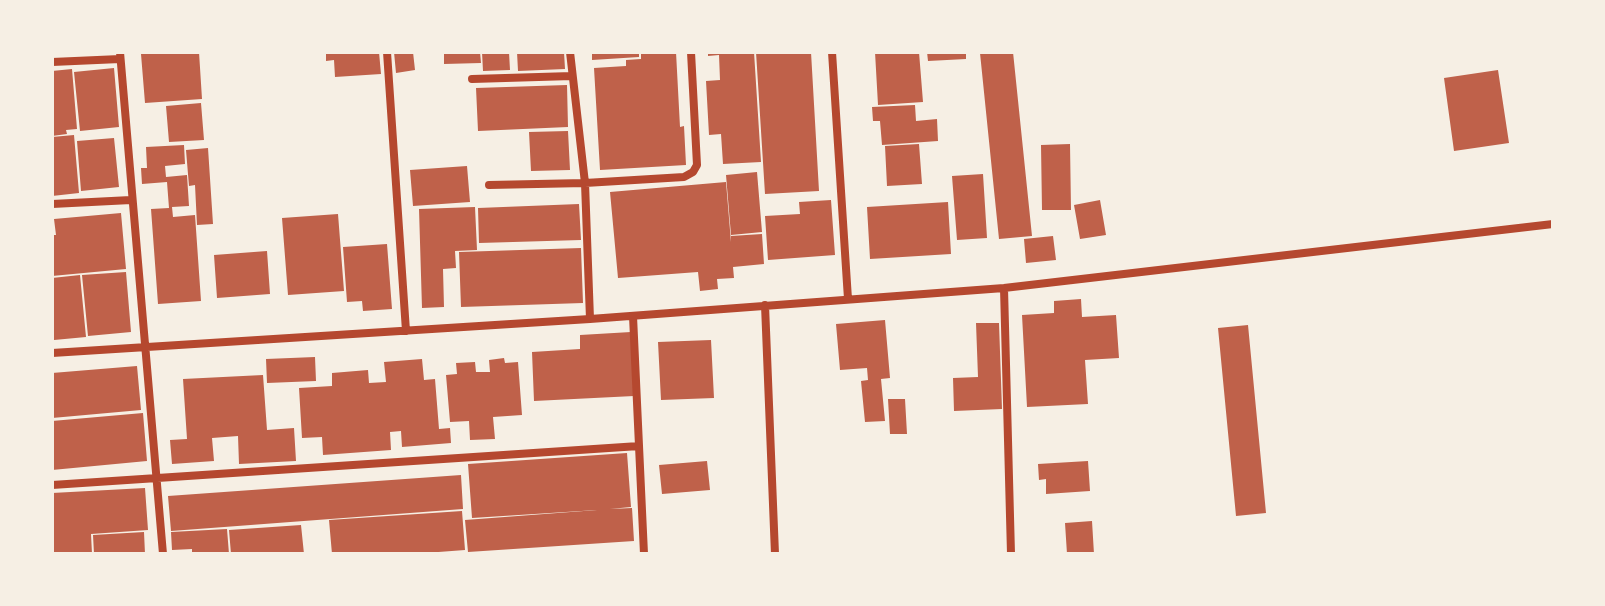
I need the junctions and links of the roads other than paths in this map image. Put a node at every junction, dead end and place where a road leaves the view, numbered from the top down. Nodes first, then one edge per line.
1 (387, 52) edge
2 (570, 52) edge
3 (691, 52) edge
4 (832, 52) edge
5 (120, 56) edge
6 (52, 62) edge
7 (572, 76) junction
8 (472, 79) dead end
9 (585, 183) junction
10 (489, 185) dead end
11 (131, 200) junction
12 (52, 204) edge
13 (1553, 224) edge
14 (1004, 288) junction
15 (848, 299) junction
16 (765, 305) junction
17 (633, 316) junction
18 (590, 319) junction
19 (406, 331) junction
20 (144, 346) junction
21 (52, 353) edge
22 (639, 446) junction
23 (158, 478) junction
24 (52, 485) edge
25 (163, 554) edge
26 (644, 554) edge
27 (775, 554) edge
28 (1011, 554) edge

1 - 19 street
2 - 7 street
3 - 9 street
4 - 15 street
5 - 6 street
5 - 11 street
7 - 8 street
7 - 9 street
9 - 10 street
9 - 18 street
11 - 12 street
11 - 20 street
13 - 14 street
14 - 15 street
14 - 28 street
15 - 16 street
16 - 17 street
16 - 27 street
17 - 18 street
17 - 22 street
18 - 19 street
19 - 20 street
20 - 21 street
20 - 23 street
22 - 23 street
22 - 26 street
23 - 24 street
23 - 25 street

